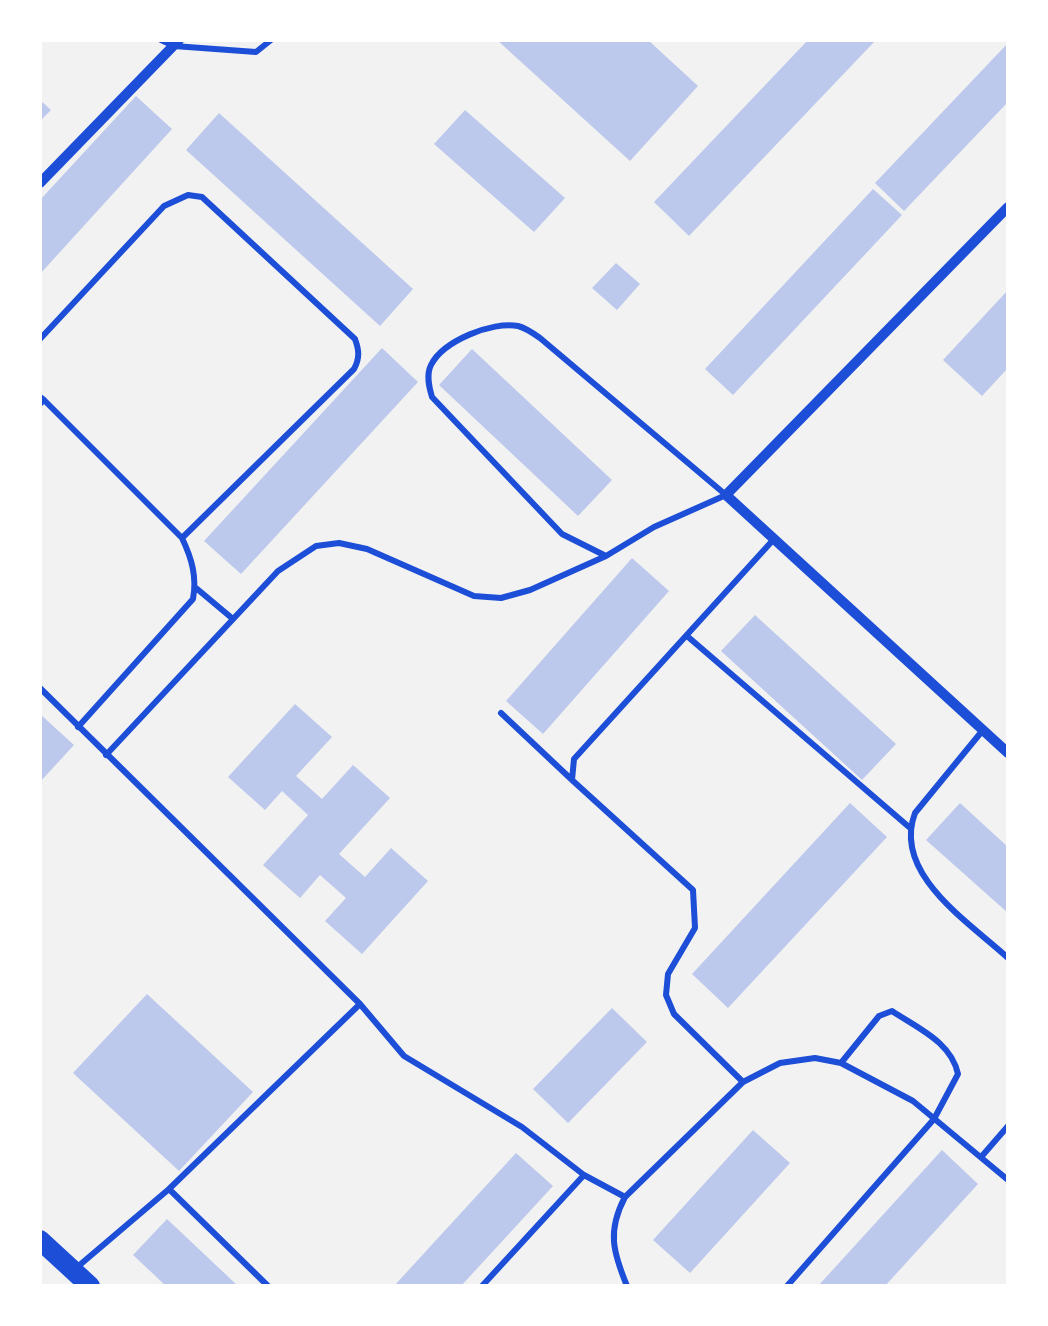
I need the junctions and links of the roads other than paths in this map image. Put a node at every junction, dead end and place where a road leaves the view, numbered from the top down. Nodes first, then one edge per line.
1 (161, 40) edge
2 (271, 40) edge
3 (176, 43) edge
4 (40, 183) edge
5 (1008, 207) edge
6 (40, 339) edge
7 (41, 400) edge
8 (726, 495) junction
9 (182, 538) junction
10 (774, 539) junction
11 (606, 556) junction
12 (195, 587) junction
13 (233, 620) junction
14 (687, 636) junction
15 (40, 688) edge
16 (501, 713) dead end
17 (78, 728) junction
18 (983, 730) junction
19 (1008, 753) edge
20 (106, 755) junction
21 (572, 780) junction
22 (910, 827) junction
23 (1008, 958) edge
24 (360, 1004) junction
25 (841, 1063) junction
26 (743, 1082) junction
27 (934, 1119) junction
28 (1008, 1126) edge
29 (982, 1156) junction
30 (584, 1175) junction
31 (1008, 1180) edge
32 (169, 1189) junction
33 (625, 1197) junction
34 (40, 1240) edge
35 (83, 1281) edge
36 (268, 1286) edge
37 (482, 1286) edge
38 (628, 1286) edge
39 (788, 1286) edge

1 - 3 lane
2 - 3 lane
3 - 4 street
5 - 8 street
6 - 9 lane
7 - 9 lane
8 - 10 street
8 - 11 lane
8 - 11 lane
9 - 12 lane
10 - 14 lane
10 - 18 street
11 - 13 lane
12 - 13 lane
12 - 17 lane
13 - 20 lane
14 - 21 lane
14 - 22 lane
15 - 17 lane
16 - 21 lane
17 - 20 lane
18 - 19 street
18 - 22 lane
20 - 24 lane
21 - 26 lane
22 - 23 lane
24 - 30 lane
24 - 32 lane
25 - 26 lane
25 - 27 lane
25 - 27 lane
26 - 33 lane
27 - 29 lane
27 - 39 lane
28 - 29 lane
29 - 31 lane
30 - 33 lane
30 - 37 lane
32 - 35 lane
32 - 36 lane
33 - 38 lane
34 - 35 main road

